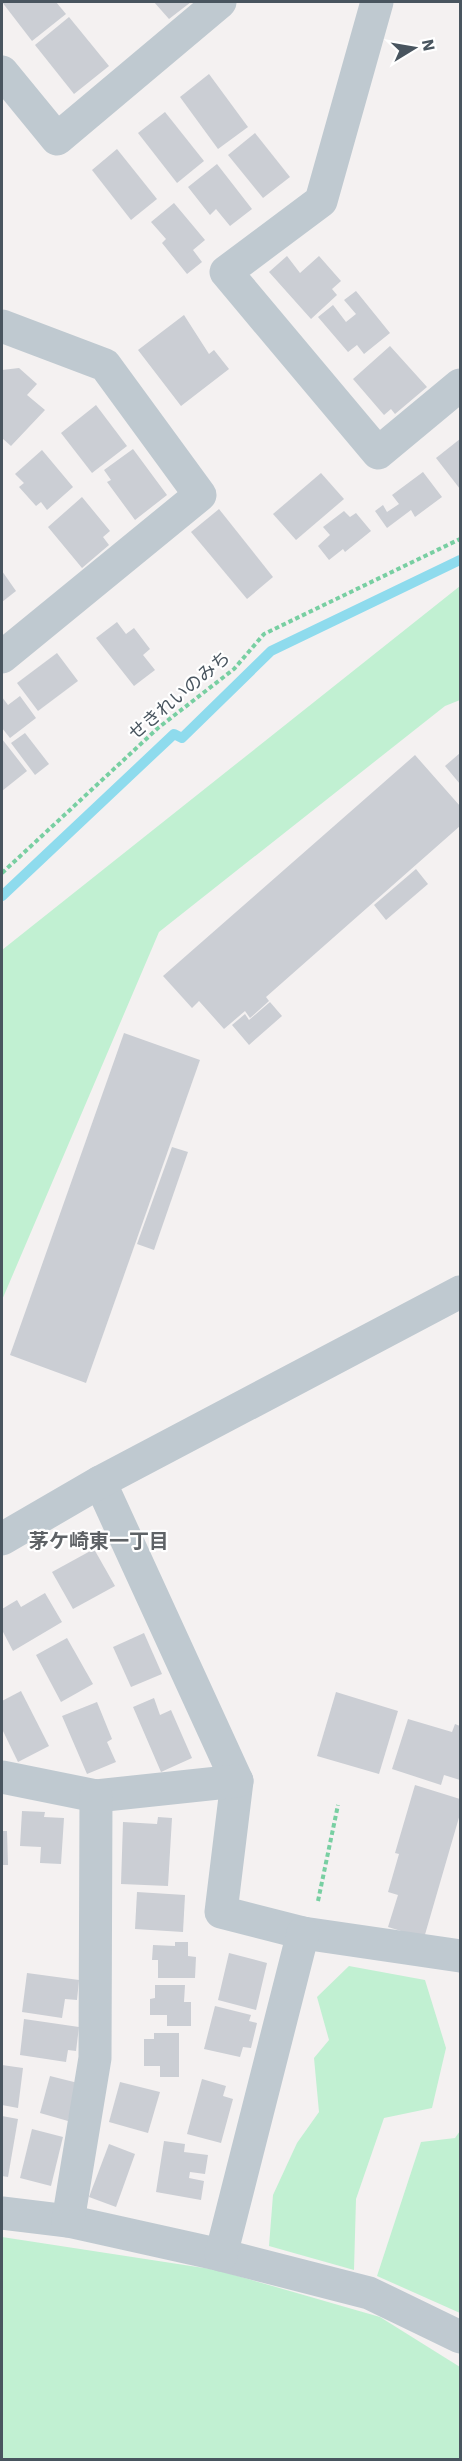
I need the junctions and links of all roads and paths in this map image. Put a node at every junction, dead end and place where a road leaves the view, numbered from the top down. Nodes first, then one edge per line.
1 (220, 2) edge
2 (378, 2) edge
3 (2, 72) edge
4 (2, 326) edge
5 (460, 385) edge
6 (460, 539) edge
7 (2, 657) edge
8 (2, 873) edge
9 (460, 1292) edge
10 (100, 1482) junction
11 (2, 1539) edge
12 (2, 1777) edge
13 (237, 1781) junction
14 (96, 1796) junction
15 (338, 1805) dead end
16 (307, 1934) junction
17 (460, 1956) edge
18 (2, 2213) edge
19 (68, 2221) junction
20 (221, 2255) junction
21 (460, 2337) edge

1 - 3 street
2 - 5 street
4 - 7 street
6 - 8 path, せきれいのみち
9 - 10 street
10 - 11 street
10 - 13 street
12 - 14 street
13 - 14 street
13 - 16 street
14 - 19 street
15 - 16 path
16 - 17 street
16 - 20 street
18 - 19 street
19 - 20 street
20 - 21 street

